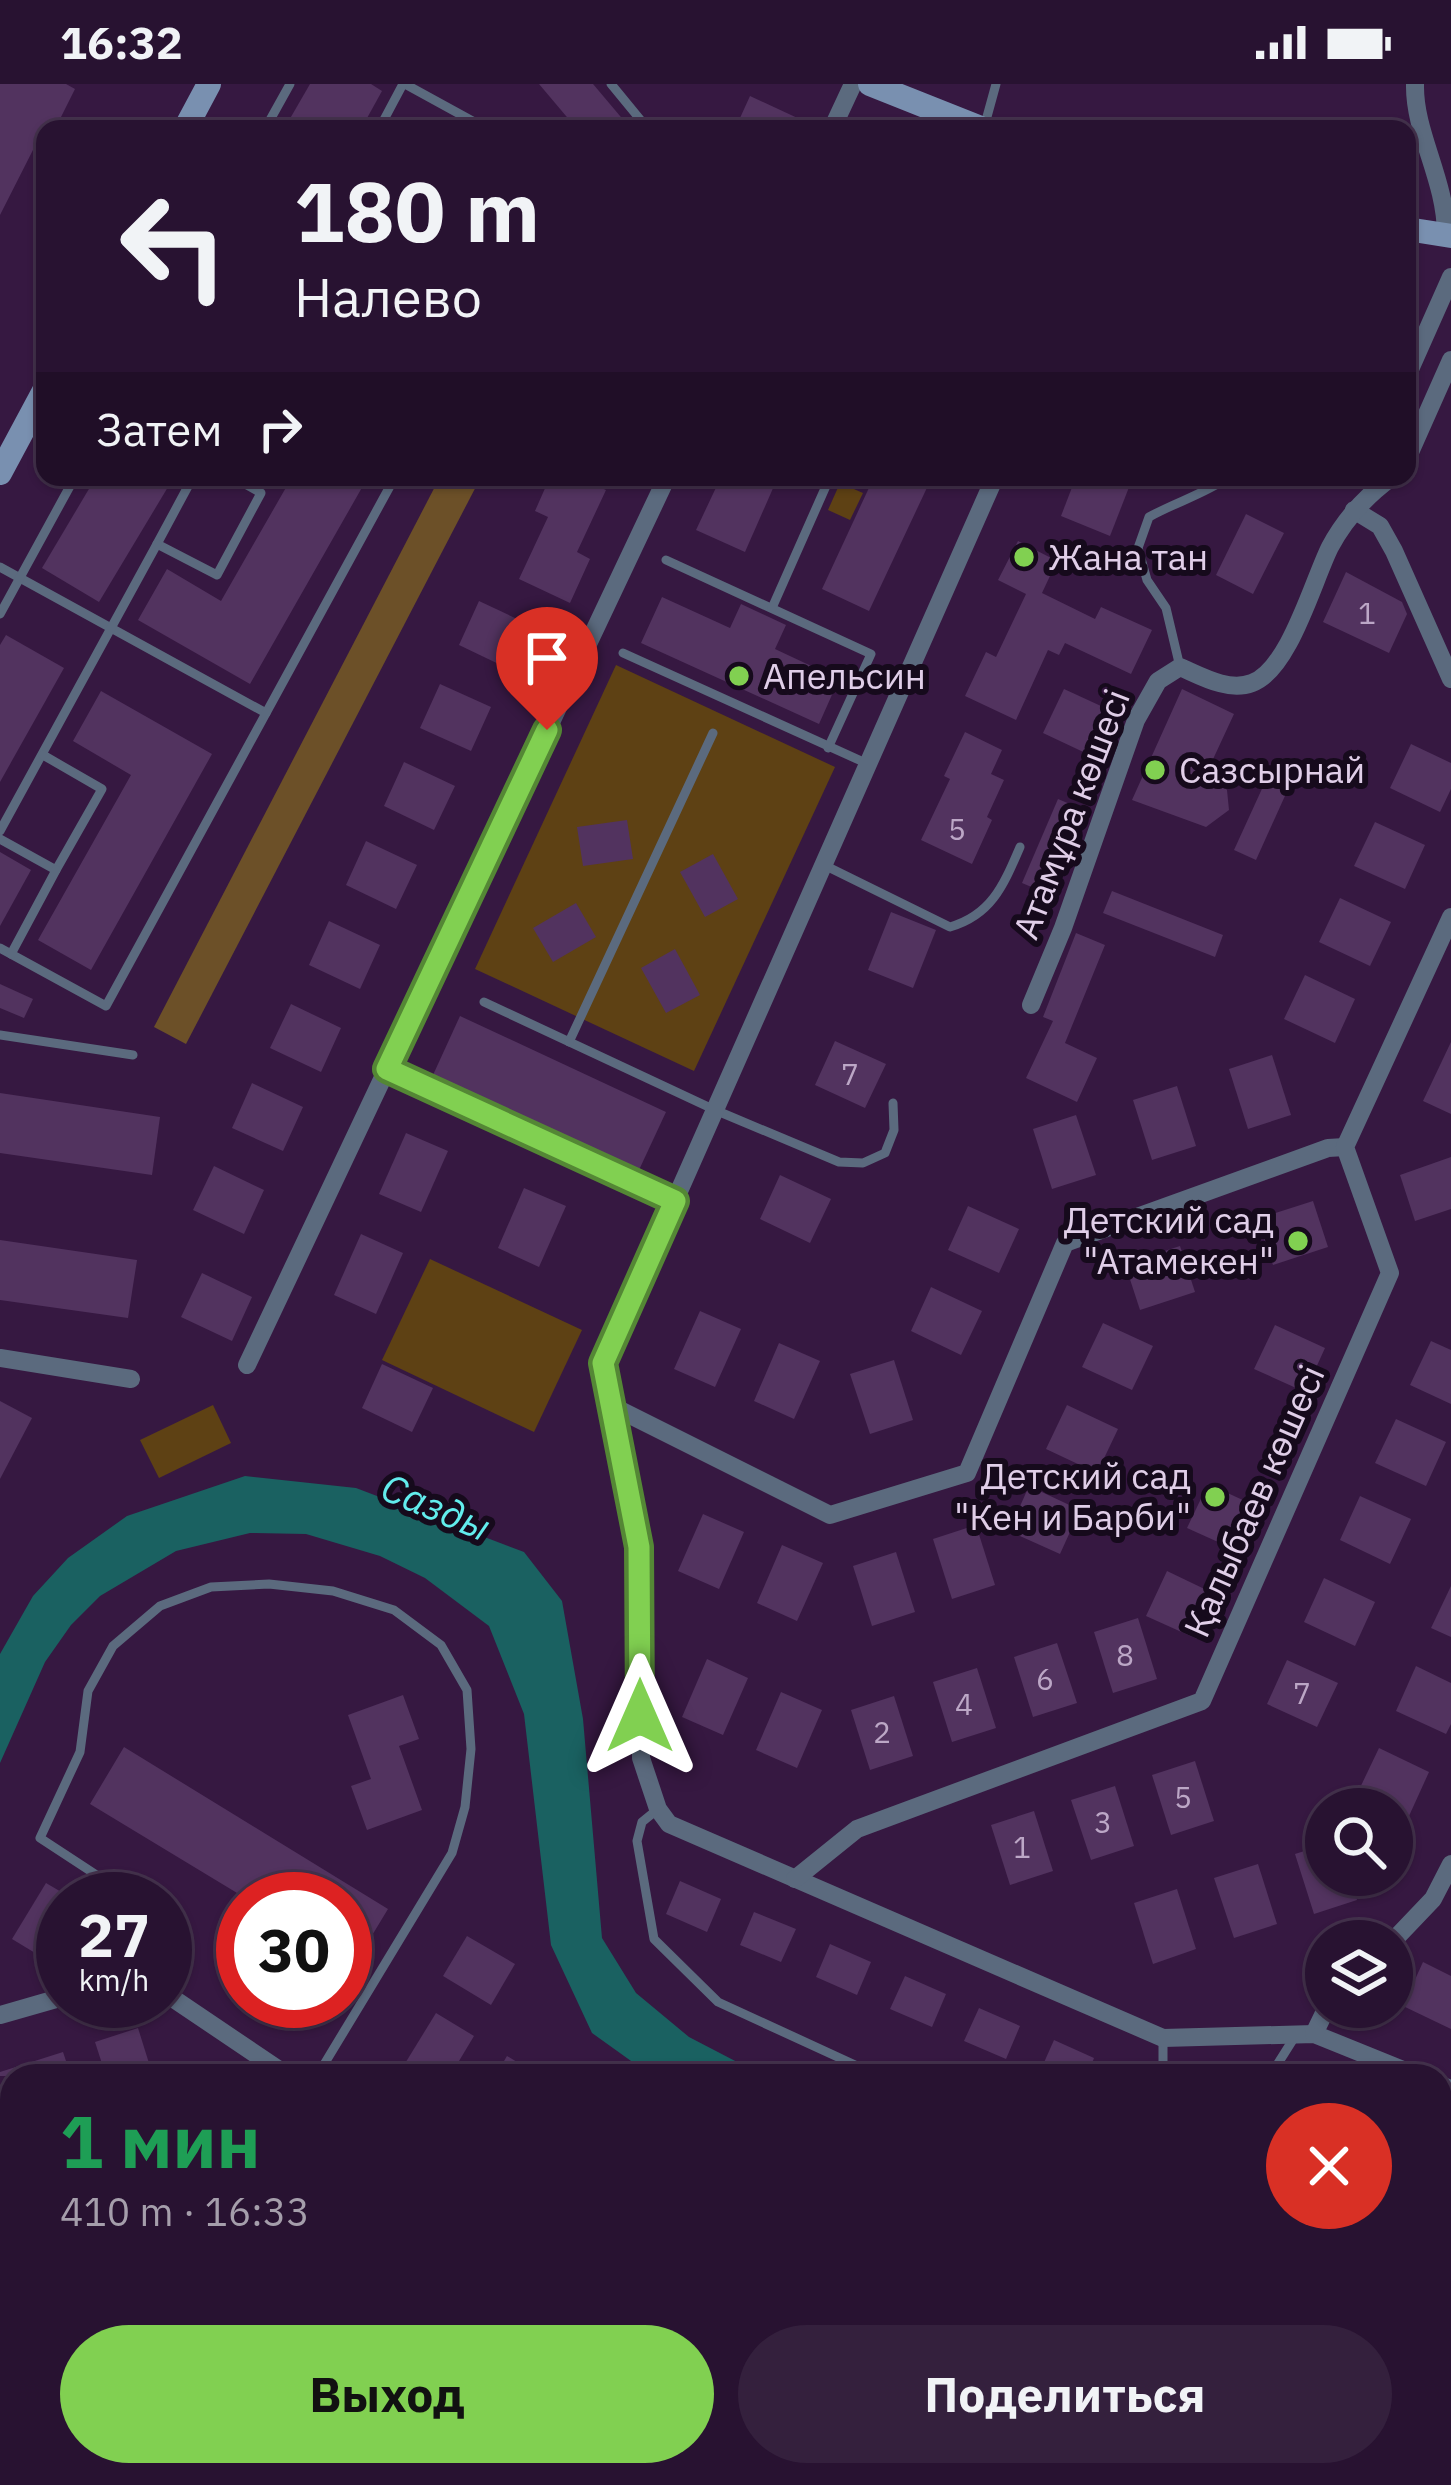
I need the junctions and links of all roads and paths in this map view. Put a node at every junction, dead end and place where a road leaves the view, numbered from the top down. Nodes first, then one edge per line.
1 (209, 84) edge
2 (290, 84) edge
3 (404, 84) edge
4 (611, 84) edge
5 (853, 84) edge
6 (870, 84) edge
7 (996, 84) edge
8 (1415, 84) edge
9 (189, 120) edge
10 (270, 120) edge
11 (384, 120) edge
12 (470, 120) edge
13 (641, 120) edge
14 (836, 120) edge
15 (960, 120) edge
16 (986, 120) edge
17 (1416, 230) edge
18 (1449, 236) edge
19 (1451, 277) edge
20 (1416, 356) edge
21 (1451, 360) edge
22 (36, 406) edge
23 (1416, 439) edge
24 (0, 473) edge
25 (70, 486) edge
26 (188, 486) edge
27 (249, 486) edge
28 (265, 486) edge
29 (389, 486) edge
30 (663, 486) edge
31 (826, 486) edge
32 (991, 486) edge
33 (1215, 486) edge
34 (261, 493) junction
35 (1364, 494) edge
36 (158, 544) junction
37 (666, 560) dead end
38 (0, 567) edge
39 (20, 578) junction
40 (772, 608) junction
41 (0, 614) edge
42 (110, 628) junction
43 (623, 653) dead end
44 (1180, 667) junction
45 (1451, 679) edge
46 (266, 713) junction
47 (713, 733) dead end
48 (828, 748) junction
49 (43, 755) junction
50 (868, 764) junction
51 (0, 835) edge
52 (1019, 847) dead end
53 (824, 865) junction
54 (56, 871) junction
55 (1451, 916) edge
56 (5, 951) edge
57 (484, 1002) dead end
58 (1031, 1005) dead end
59 (0, 1035) edge
60 (569, 1042) junction
61 (133, 1055) dead end
62 (387, 1069) junction
63 (893, 1103) dead end
64 (715, 1110) junction
65 (1345, 1147) junction
66 (675, 1201) junction
67 (0, 1358) edge
68 (248, 1365) dead end
69 (131, 1378) dead end
70 (612, 1406) junction
71 (663, 1816) junction
72 (1451, 1864) edge
73 (92, 1872) edge
74 (795, 1879) junction
75 (1412, 1920) edge
76 (36, 2005) edge
77 (192, 2012) edge
78 (0, 2015) edge
79 (1311, 2028) edge
80 (1306, 2034) junction
81 (1163, 2038) junction
82 (1162, 2063) edge
83 (270, 2064) edge
84 (324, 2064) edge
85 (853, 2064) edge
86 (1280, 2064) edge
87 (1386, 2064) edge

1 - 9 street
2 - 10 lane
3 - 11 lane
3 - 12 lane
4 - 13 lane
5 - 14 street
6 - 15 street
7 - 16 lane
8 - 18 street
17 - 18 street
19 - 20 street
21 - 23 street
22 - 24 street
25 - 39 lane
26 - 36 lane
27 - 34 lane
28 - 34 lane
29 - 46 lane
30 - 62 street
31 - 40 lane
32 - 50 street
33 - 44 lane
34 - 36 lane
35 - 44 street, Атамұра көшесі
35 - 45 street
36 - 42 lane
37 - 40 lane
38 - 39 lane
39 - 41 lane
39 - 42 lane
40 - 48 lane
42 - 46 lane
42 - 49 lane
43 - 48 lane
44 - 58 street, Атамұра көшесі
46 - 56 lane
47 - 60 lane
48 - 50 lane
49 - 51 lane
49 - 54 lane
50 - 53 street
51 - 54 lane
52 - 53 lane
53 - 64 street
54 - 56 lane
55 - 65 street
57 - 60 lane
59 - 61 lane
60 - 64 lane
62 - 66 lane
62 - 68 street
63 - 64 lane
64 - 66 street
65 - 70 street
65 - 74 street, Қалыбаев көшесі
66 - 70 street
67 - 69 street
70 - 71 street
71 - 74 street
71 - 85 lane
72 - 75 street
73 - 84 lane
74 - 81 street
76 - 78 street
77 - 83 street
79 - 80 street
80 - 81 street
80 - 86 lane
80 - 87 street
81 - 82 lane

